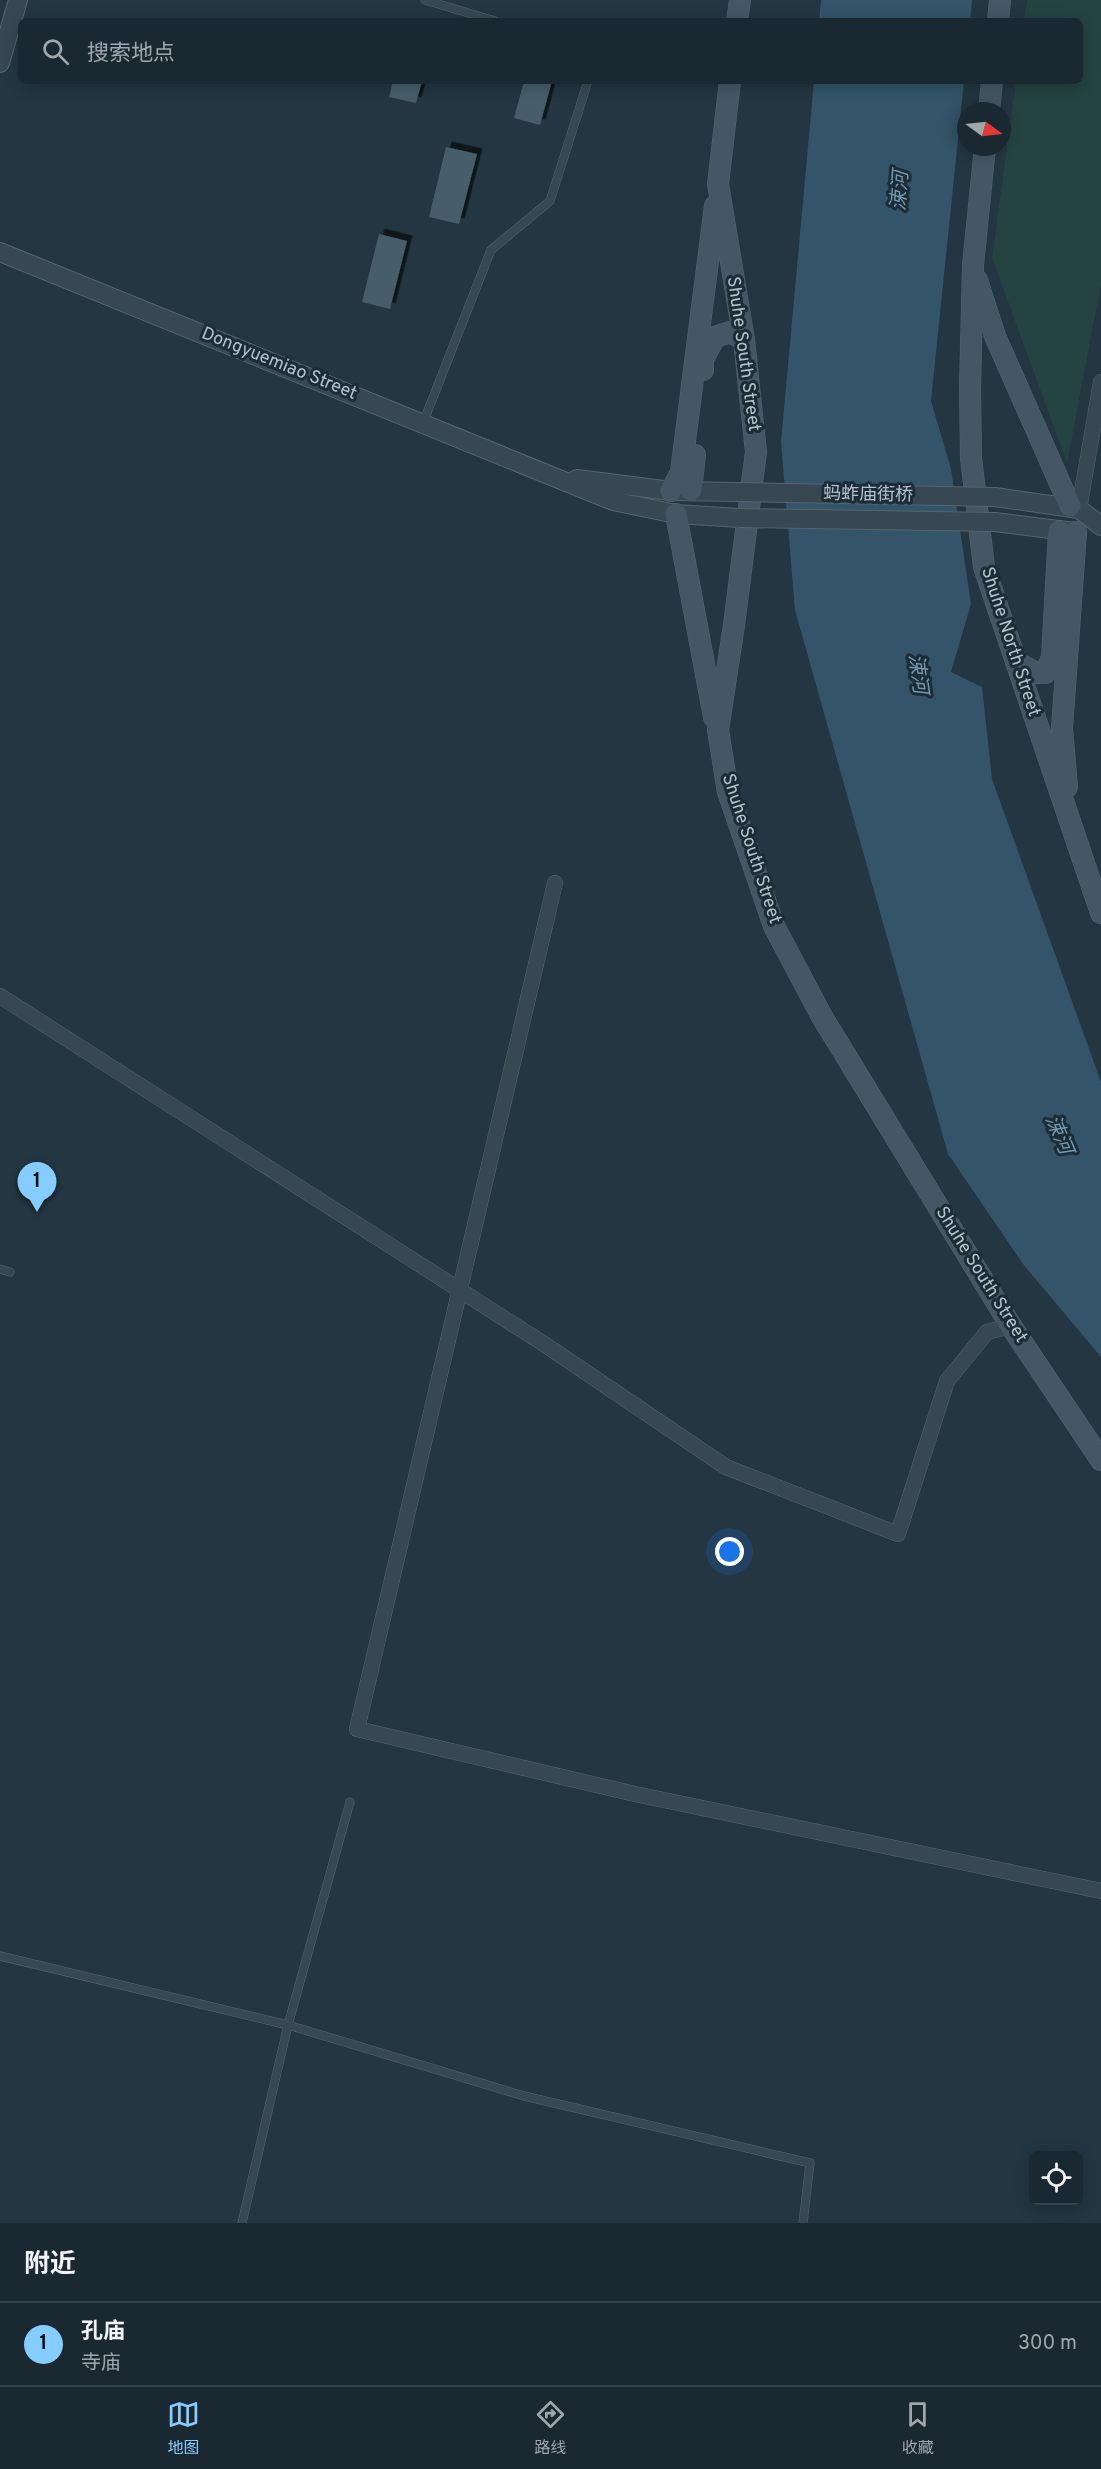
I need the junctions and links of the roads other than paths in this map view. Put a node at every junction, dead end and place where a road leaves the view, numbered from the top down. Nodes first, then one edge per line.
1 (18, 0) edge
2 (425, 0) edge
3 (740, 0) edge
4 (1000, 0) edge
5 (485, 18) edge
6 (737, 18) edge
7 (998, 18) edge
8 (0, 63) edge
9 (587, 84) edge
10 (730, 84) edge
11 (992, 84) edge
12 (990, 102) edge
13 (984, 156) edge
14 (718, 184) junction
15 (0, 252) edge
16 (973, 265) junction
17 (744, 340) junction
18 (1101, 382) edge
19 (970, 388) junction
20 (423, 423) junction
21 (557, 476) junction
22 (681, 490) junction
23 (740, 492) joint
24 (1068, 506) junction
25 (684, 514) junction
26 (1099, 525) edge
27 (1067, 531) junction
28 (734, 625) junction
29 (1016, 662) junction
30 (728, 792) junction
31 (1070, 820) junction
32 (555, 883) dead end
33 (1101, 913) edge
34 (0, 996) edge
35 (0, 1269) edge
36 (10, 1272) dead end
37 (460, 1290) junction
38 (1011, 1326) junction
39 (1101, 1460) edge
40 (350, 1803) dead end
41 (1101, 1891) edge
42 (0, 1956) edge
43 (288, 2025) junction
44 (242, 2223) edge
45 (803, 2223) edge

1 - 8 street
2 - 5 lane
3 - 6 main road
4 - 7 main road
9 - 20 lane
10 - 14 main road, Shuhe South Street
11 - 12 main road
13 - 16 main road, Shuhe North Street
14 - 17 main road, Shuhe South Street
14 - 22 main road
15 - 20 street, Dongyuemiao Street
16 - 19 main road, Shuhe North Street
16 - 24 main road
17 - 22 main road
17 - 28 main road, Shuhe South Street
18 - 24 street
19 - 24 main road
19 - 29 main road, Shuhe North Street
20 - 21 street, Dongyuemiao Street
21 - 22 street, Dongyuemiao Street
21 - 25 street, Dongyuemiao Street
22 - 23 street, Dongyuemiao Street
23 - 24 street, 蚂蚱庙街桥, bridge
24 - 26 street
25 - 27 street, Dongyuemiao Street, bridge
25 - 28 main road
25 - 30 main road
26 - 27 street
27 - 29 main road
27 - 31 main road
28 - 30 main road, Shuhe South Street
29 - 31 main road, Shuhe North Street
30 - 38 main road, Shuhe South Street
31 - 33 main road, Shuhe North Street
32 - 37 street
34 - 37 street
35 - 36 lane
37 - 38 street
37 - 41 street
38 - 39 main road, Shuhe South Street
40 - 43 lane
42 - 43 lane
43 - 44 lane
43 - 45 lane

